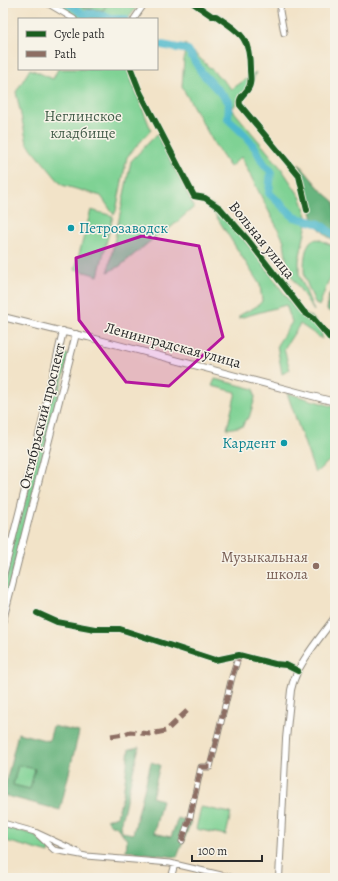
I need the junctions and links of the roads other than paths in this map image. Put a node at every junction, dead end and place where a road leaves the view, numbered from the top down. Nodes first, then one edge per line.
1 (47, 3) edge
2 (145, 3) edge
3 (193, 3) edge
4 (281, 3) edge
5 (72, 18) edge
6 (134, 18) edge
7 (284, 33) dead end
8 (131, 70) edge
9 (307, 210) dead end
10 (3, 316) edge
11 (63, 331) junction
12 (76, 334) junction
13 (335, 344) edge
14 (335, 402) edge
15 (3, 540) edge
16 (11, 542) junction
17 (3, 576) edge
18 (37, 613) dead end
19 (335, 617) edge
20 (3, 620) edge
21 (239, 655) junction
22 (298, 671) junction
23 (3, 823) edge
24 (35, 832) junction
25 (182, 841) dead end
26 (86, 856) junction
27 (175, 864) junction
28 (171, 878) edge
29 (234, 878) edge
30 (279, 878) edge

1 - 5 street
2 - 6 street
3 - 9 street
4 - 7 street
8 - 13 street, Вольная улица
10 - 11 main road, Ленинградская улица
11 - 12 main road, Ленинградская улица
11 - 16 main road, Октябрьский проспект
12 - 14 main road, Ленинградская улица
12 - 20 main road, Октябрьский проспект
15 - 16 street
16 - 17 main road, Октябрьский проспект
18 - 21 street
19 - 22 main road
21 - 22 street
21 - 25 street
22 - 30 main road
23 - 24 street
24 - 26 street
24 - 26 street
26 - 27 street
27 - 28 street
27 - 29 street

